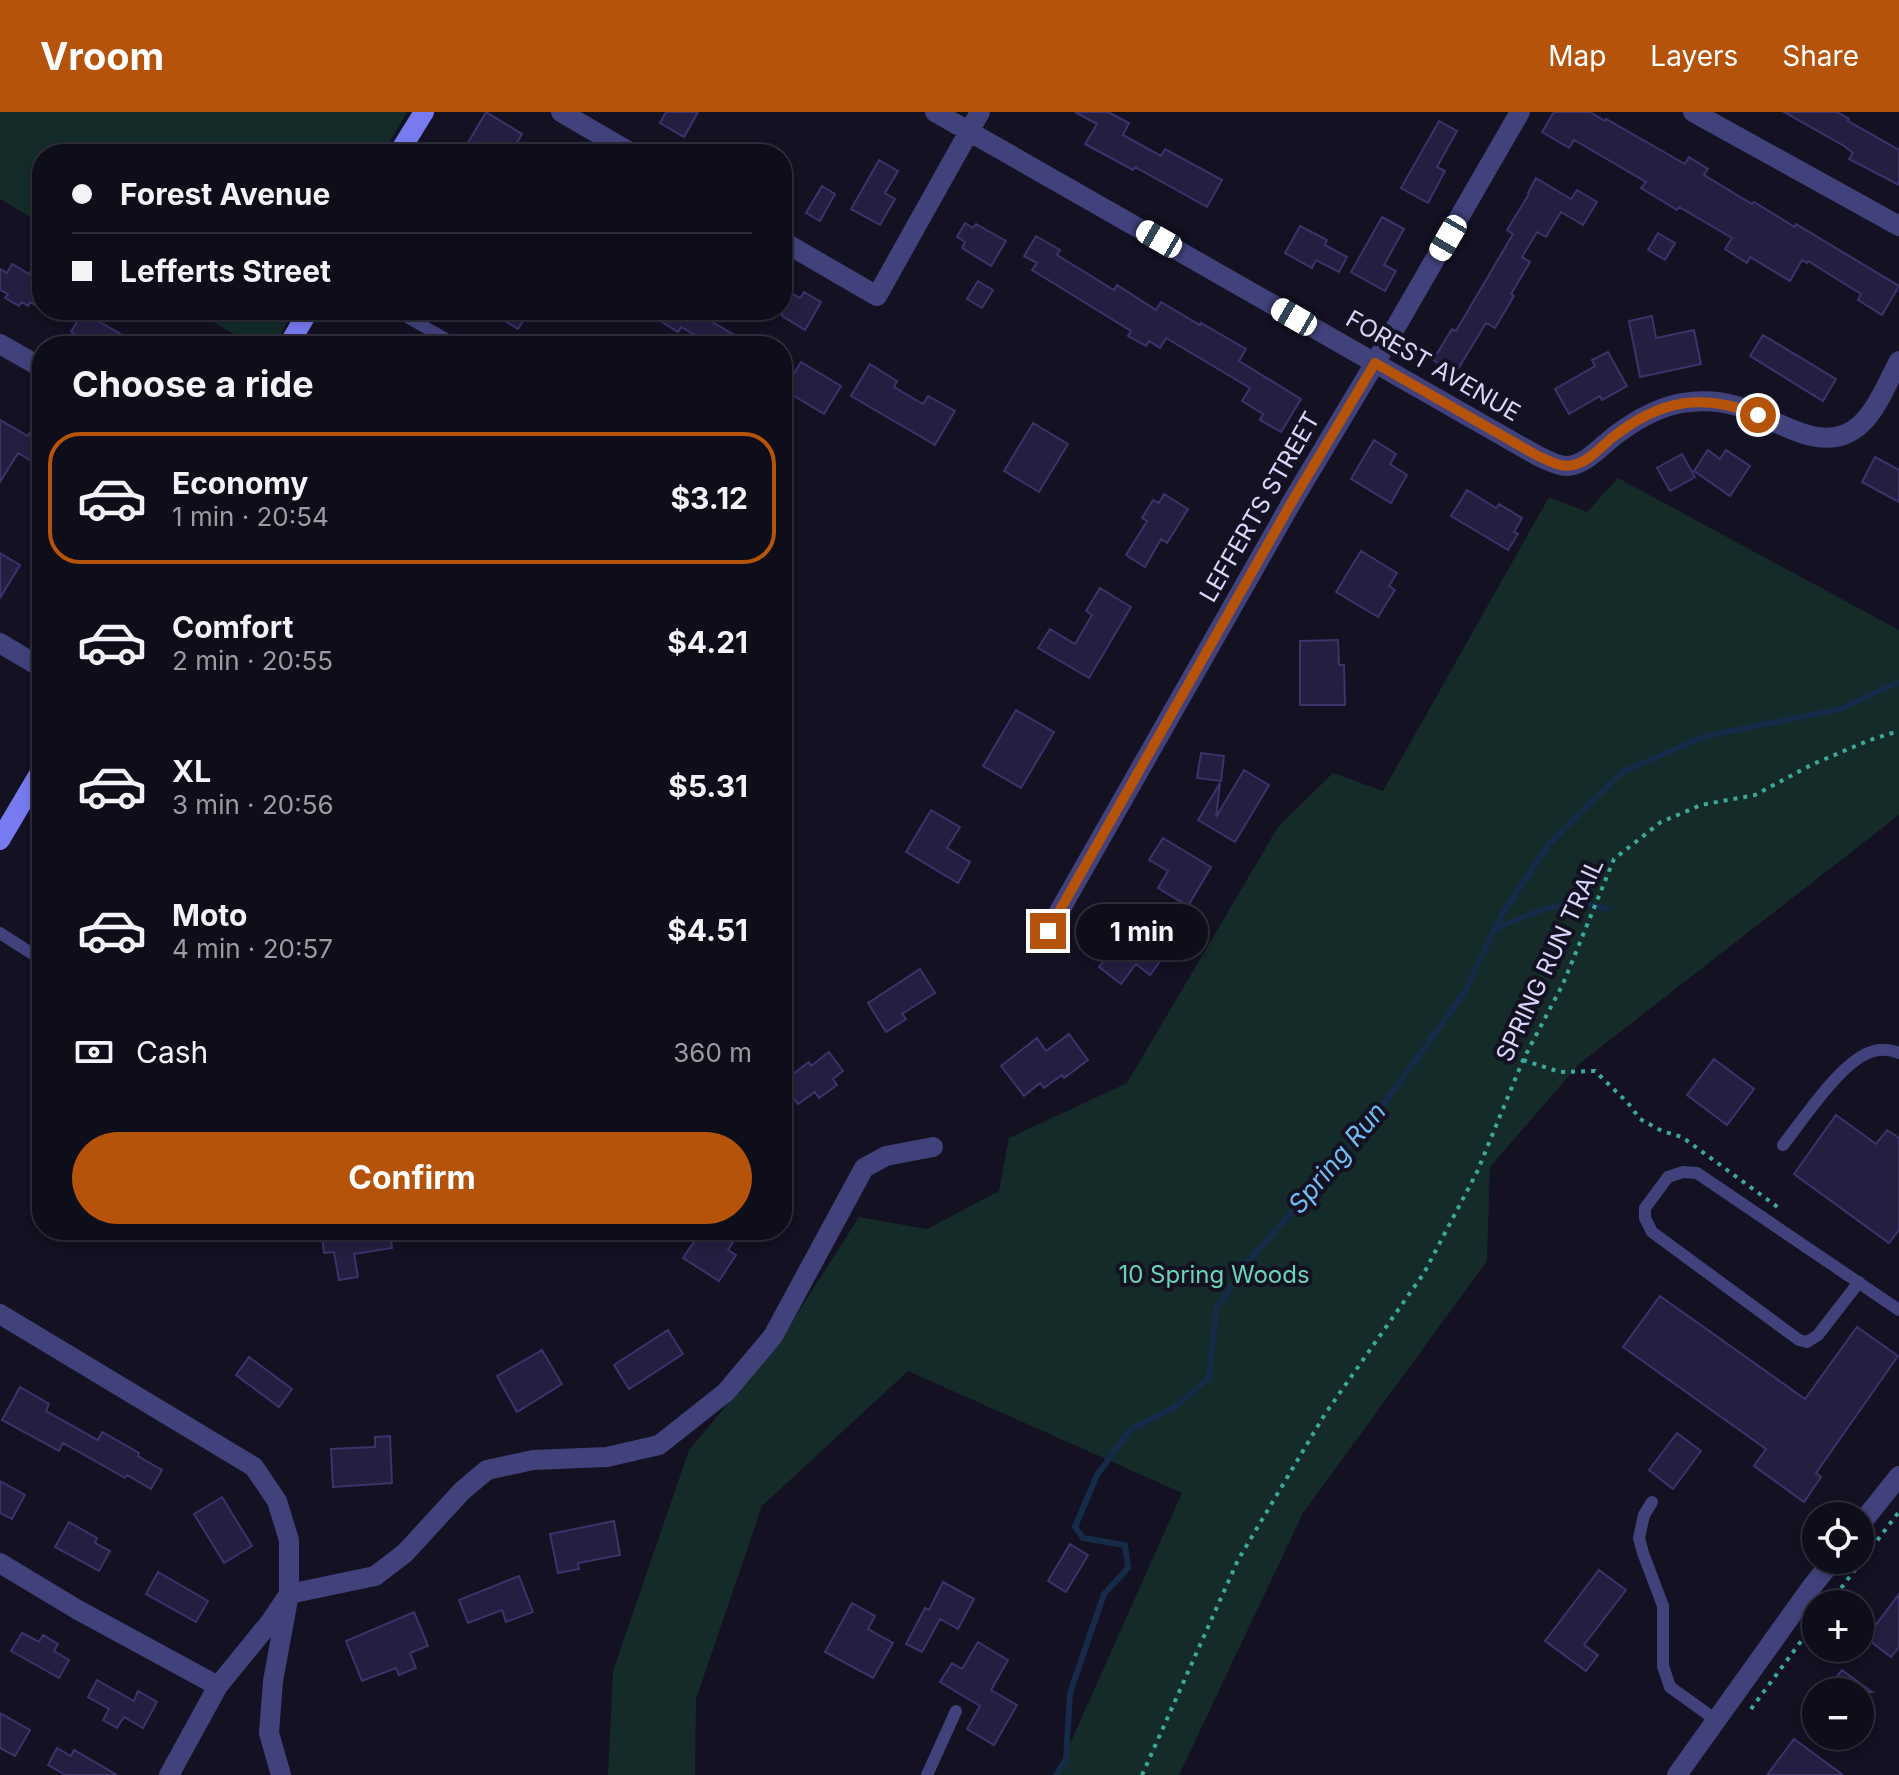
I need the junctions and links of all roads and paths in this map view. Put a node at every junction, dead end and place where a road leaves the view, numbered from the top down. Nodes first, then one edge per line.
1 (424, 112) edge
2 (561, 112) edge
3 (935, 112) edge
4 (980, 112) edge
5 (1520, 112) edge
6 (1693, 112) edge
7 (969, 130) junction
8 (404, 144) edge
9 (616, 144) edge
10 (1899, 226) edge
11 (792, 247) edge
12 (412, 320) edge
13 (440, 336) edge
14 (0, 344) edge
15 (1899, 361) edge
16 (32, 362) edge
17 (1375, 363) junction
18 (0, 643) edge
19 (32, 662) edge
20 (1899, 731) edge
21 (32, 786) edge
22 (0, 840) edge
23 (1048, 931) dead end
24 (0, 933) edge
25 (32, 954) edge
26 (1899, 1053) edge
27 (1783, 1145) dead end
28 (933, 1147) dead end
29 (1859, 1282) junction
30 (1899, 1310) edge
31 (0, 1314) edge
32 (1899, 1476) edge
33 (1652, 1502) dead end
34 (1874, 1507) edge
35 (1899, 1511) edge
36 (0, 1563) edge
37 (1822, 1574) edge
38 (1840, 1590) edge
39 (289, 1594) junction
40 (1802, 1640) edge
41 (218, 1686) junction
42 (956, 1711) dead end
43 (1746, 1715) dead end
44 (1716, 1720) junction
45 (169, 1775) edge
46 (281, 1775) edge
47 (927, 1775) edge
48 (1142, 1775) edge
49 (1677, 1775) edge

1 - 8 main road
2 - 9 street
3 - 7 street, FOREST AVENUE
4 - 7 street
5 - 17 street, LEFFERTS STREET
6 - 10 street
7 - 11 street
7 - 17 street, FOREST AVENUE
12 - 13 lane
14 - 16 street
15 - 17 street, FOREST AVENUE
17 - 23 street, LEFFERTS STREET
18 - 19 street
20 - 48 path, SPRING RUN TRAIL
21 - 22 main road
24 - 25 lane
26 - 27 lane
28 - 39 street
29 - 29 lane
29 - 30 lane
31 - 39 street
32 - 34 street
33 - 44 lane
35 - 38 path
36 - 41 street
37 - 44 street
39 - 41 street
39 - 46 street
40 - 43 path
41 - 45 street
42 - 47 lane
44 - 49 street

